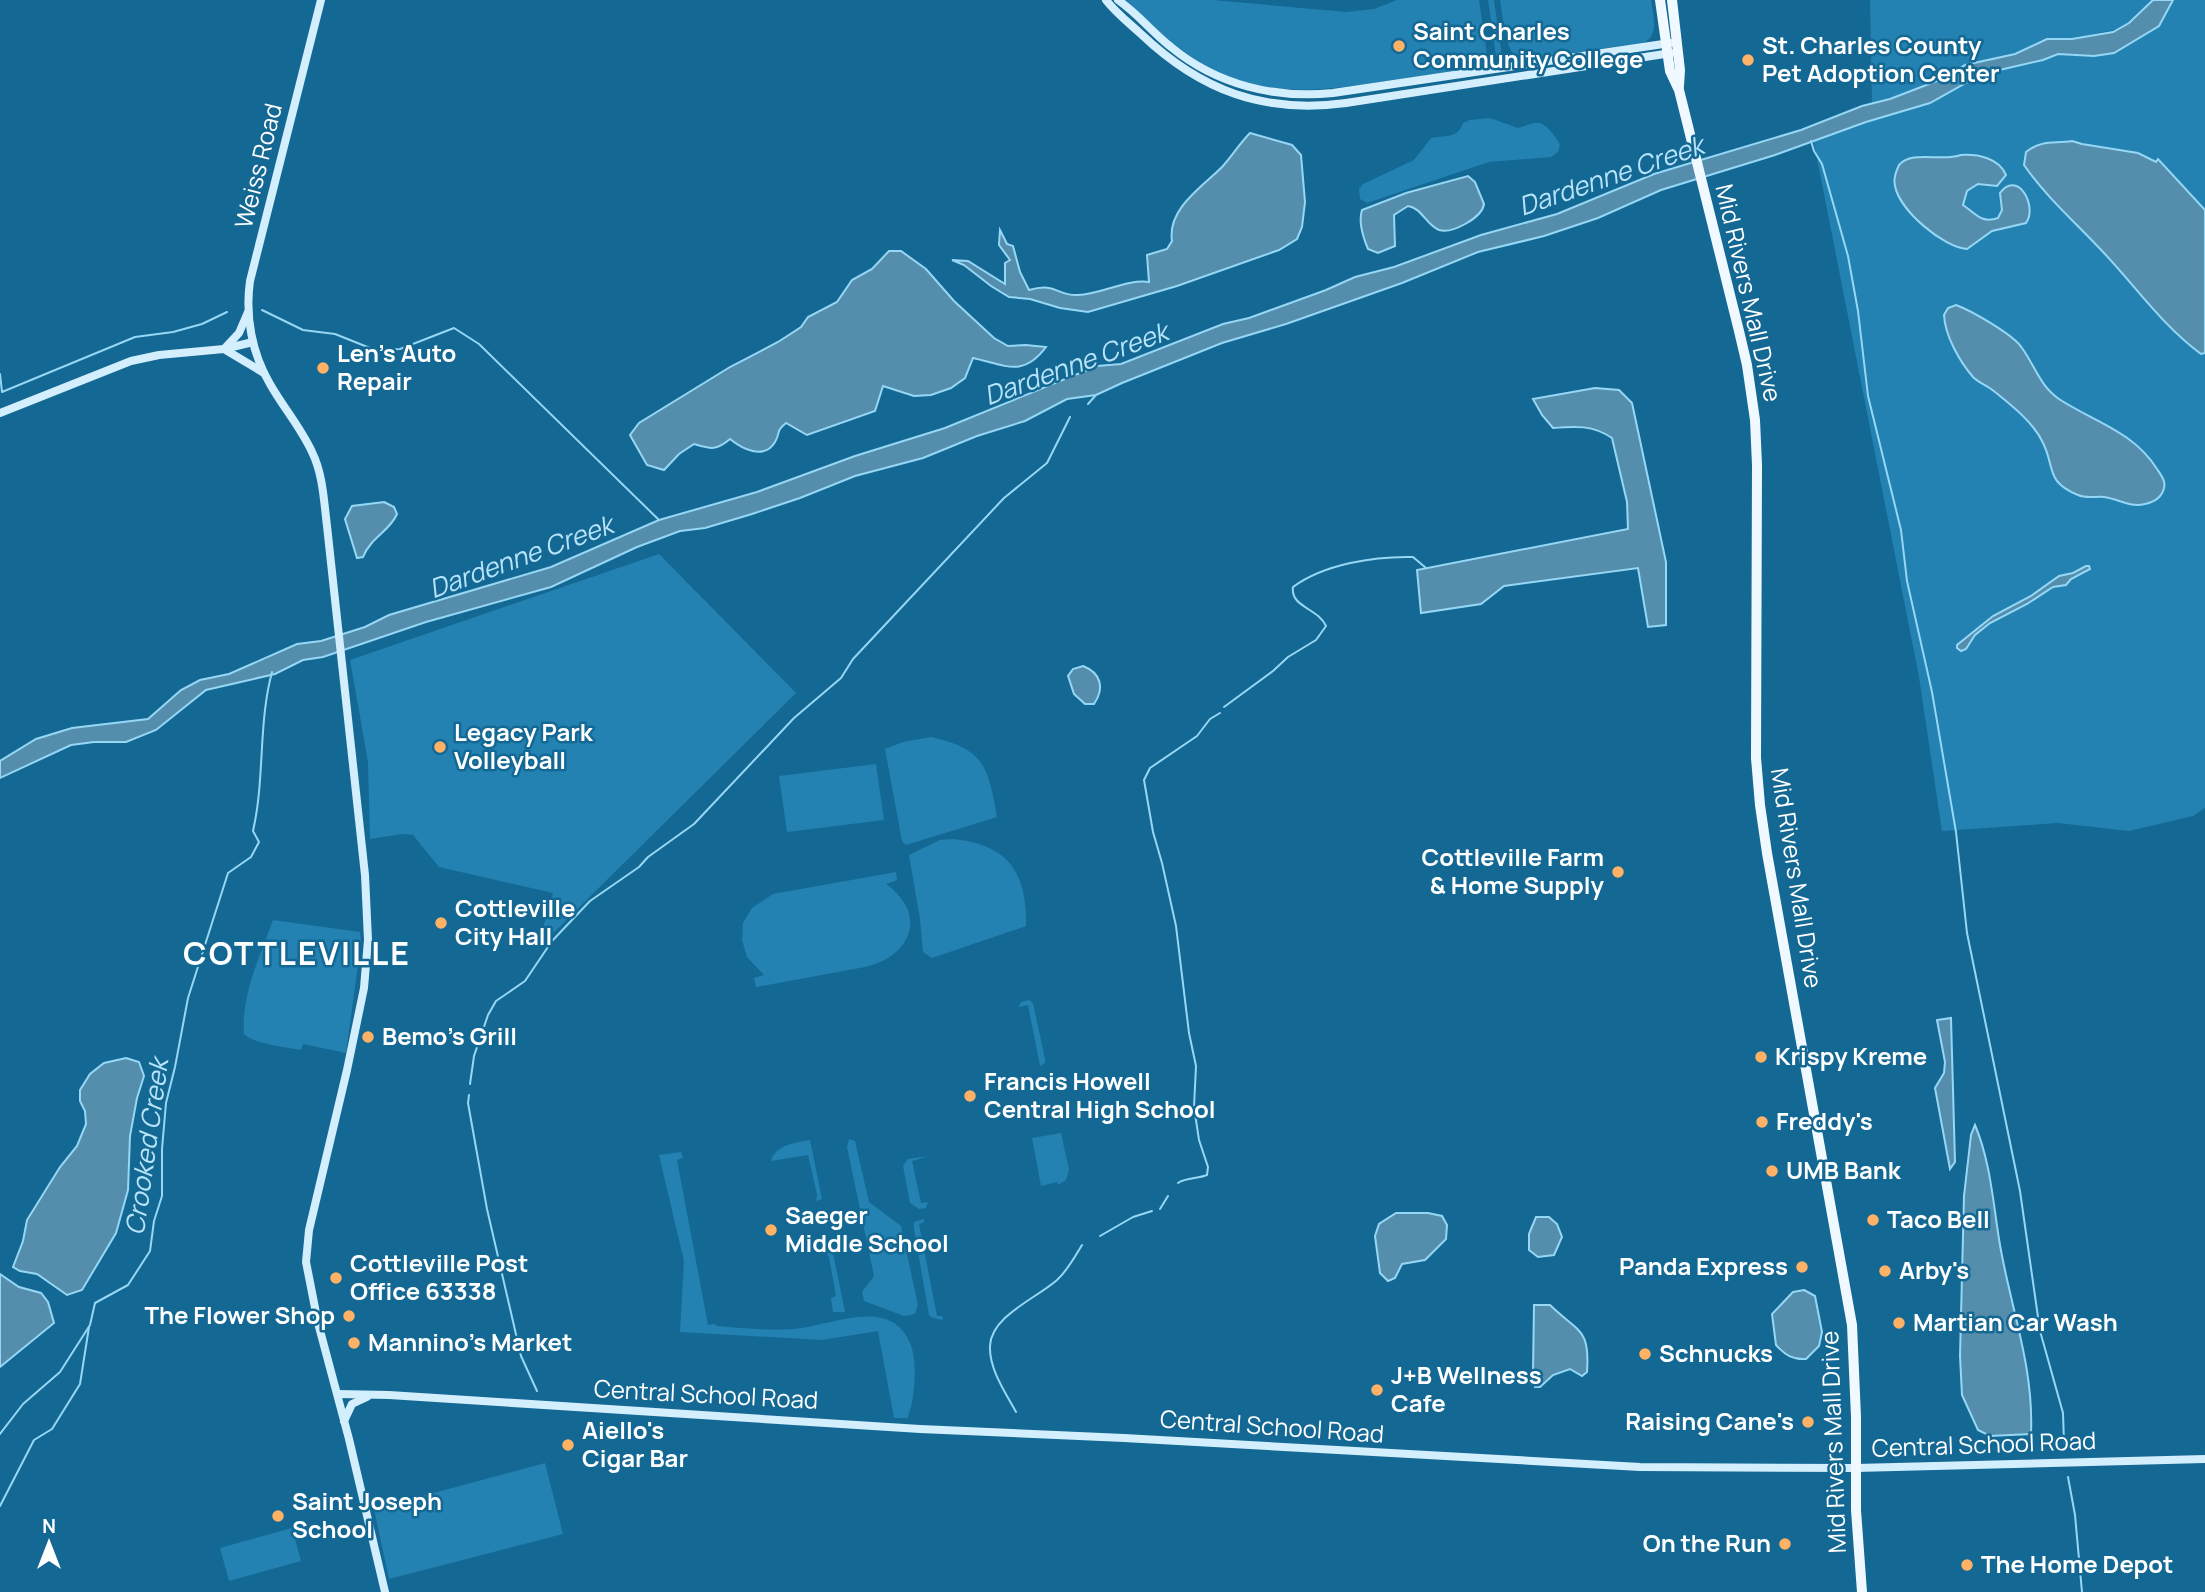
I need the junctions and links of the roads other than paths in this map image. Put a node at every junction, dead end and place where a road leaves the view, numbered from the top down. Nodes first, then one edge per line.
1 (321, 0) edge
2 (1106, 0) edge
3 (1118, 0) edge
4 (1660, 0) edge
5 (1672, 0) edge
6 (1677, 47) junction
7 (1666, 49) junction
8 (1679, 90) junction
9 (248, 312) junction
10 (253, 342) junction
11 (224, 349) junction
12 (264, 373) junction
13 (0, 413) edge
14 (338, 1394) junction
15 (375, 1394) junction
16 (344, 1421) junction
17 (2205, 1459) edge
18 (1856, 1468) junction
19 (385, 1592) edge
20 (1861, 1592) edge

1 - 9 main road, Weiss Road
2 - 7 main road
3 - 7 main road
4 - 7 main road, Mid Rivers Mall Drive
5 - 6 main road, Mid Rivers Mall Drive
6 - 7 main road
6 - 8 main road, Mid Rivers Mall Drive
7 - 8 main road, Mid Rivers Mall Drive
8 - 18 main road, Mid Rivers Mall Drive
9 - 10 main road, Weiss Road
9 - 11 main road
10 - 11 main road
10 - 12 main road, Weiss Road
11 - 12 main road
11 - 13 main road
12 - 14 main road, Weiss Road
14 - 15 main road, Central School Road
14 - 16 main road, Weiss Road
15 - 16 main road
15 - 18 main road, Central School Road
16 - 19 main road, Weiss Road
17 - 18 main road, Central School Road
18 - 20 main road, Mid Rivers Mall Drive

